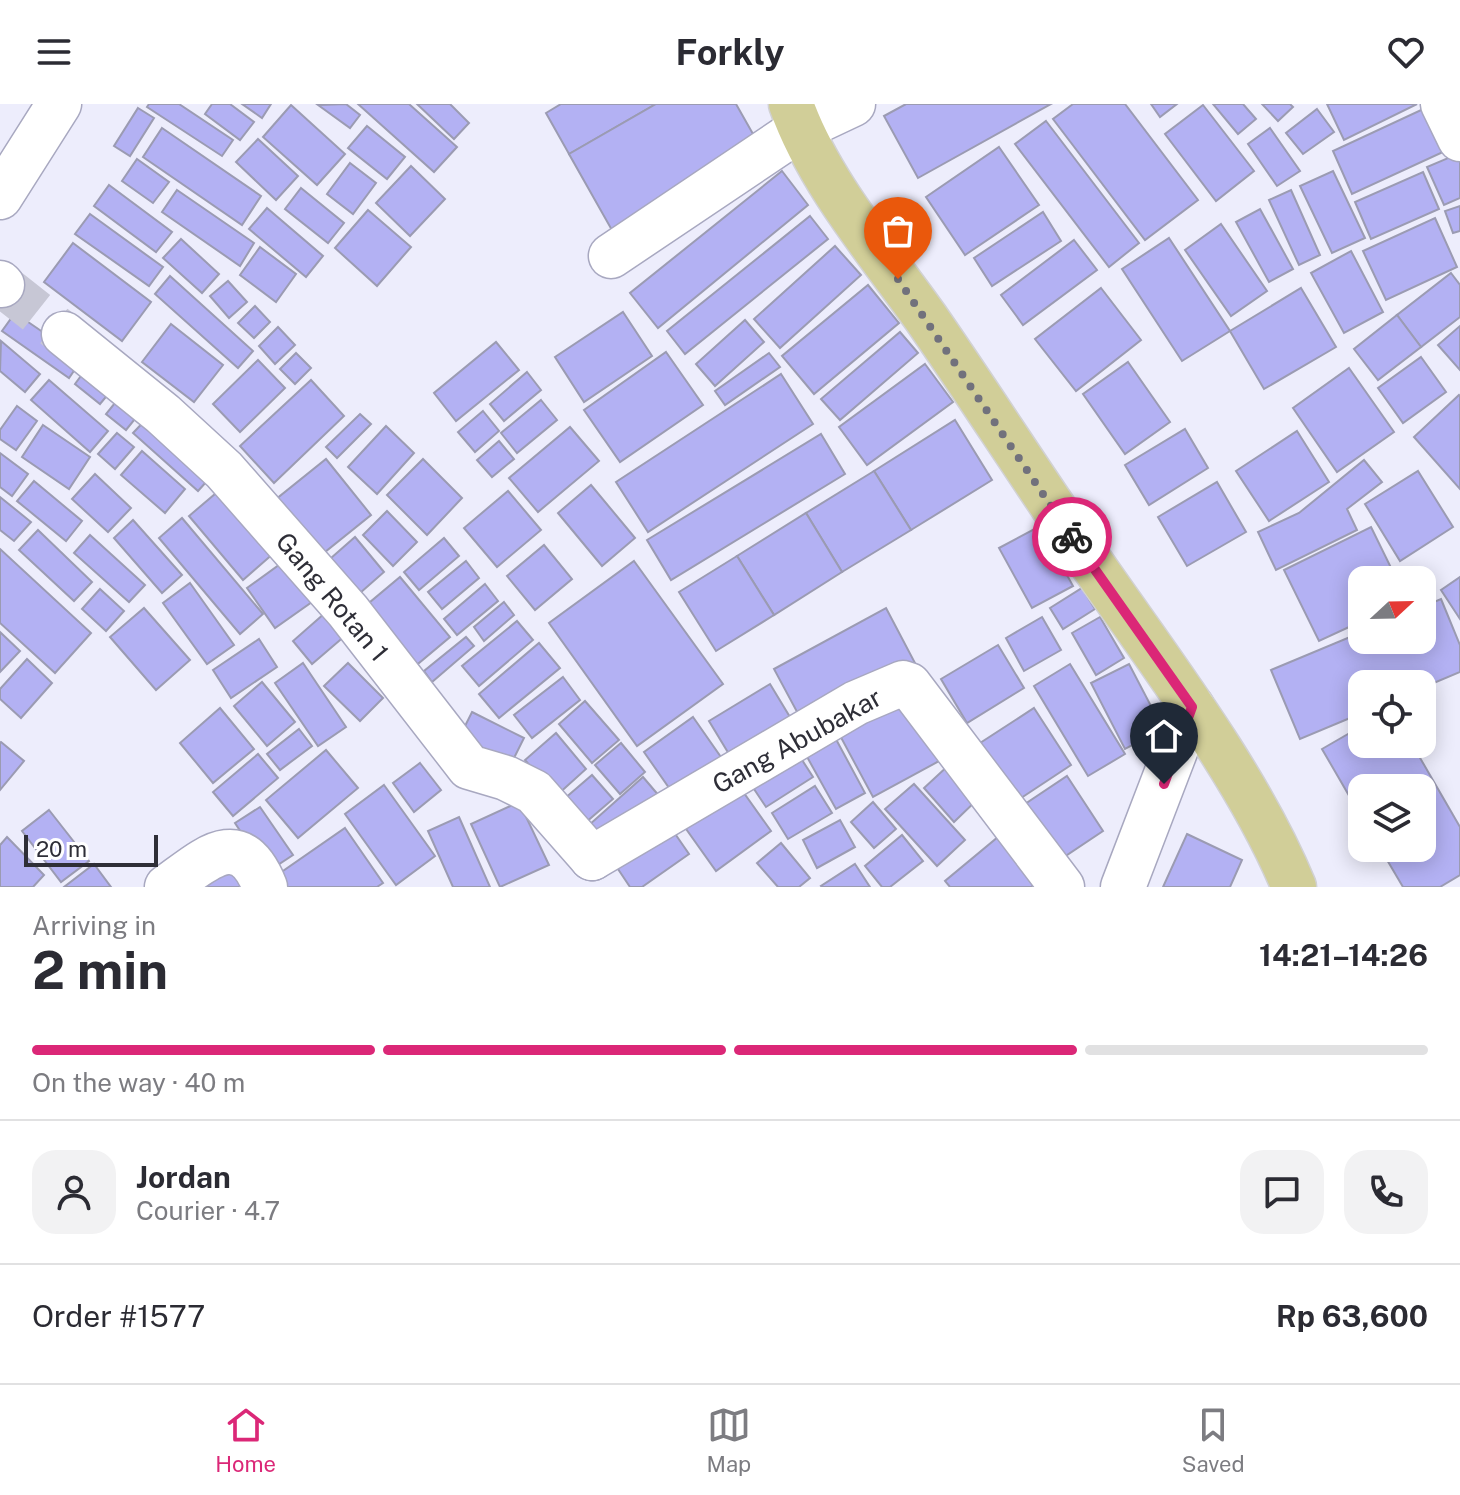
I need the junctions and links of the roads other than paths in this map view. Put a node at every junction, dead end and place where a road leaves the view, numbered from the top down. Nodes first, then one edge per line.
1 (59, 104) edge
2 (853, 104) edge
3 (1443, 104) edge
4 (795, 117) edge
5 (1460, 139) edge
6 (0, 197) edge
7 (611, 256) dead end
8 (64, 334) tunnel mouth
9 (1192, 707) junction
10 (591, 873) edge
11 (167, 887) edge
12 (265, 887) edge
13 (1062, 887) edge
14 (1123, 887) edge
15 (1294, 887) edge

1 - 6 street
2 - 4 street
3 - 5 street
4 - 7 street
4 - 9 main road
8 - 10 street, Gang Rotan 1
9 - 14 street
9 - 15 main road
10 - 13 street, Gang Abubakar
11 - 12 street

